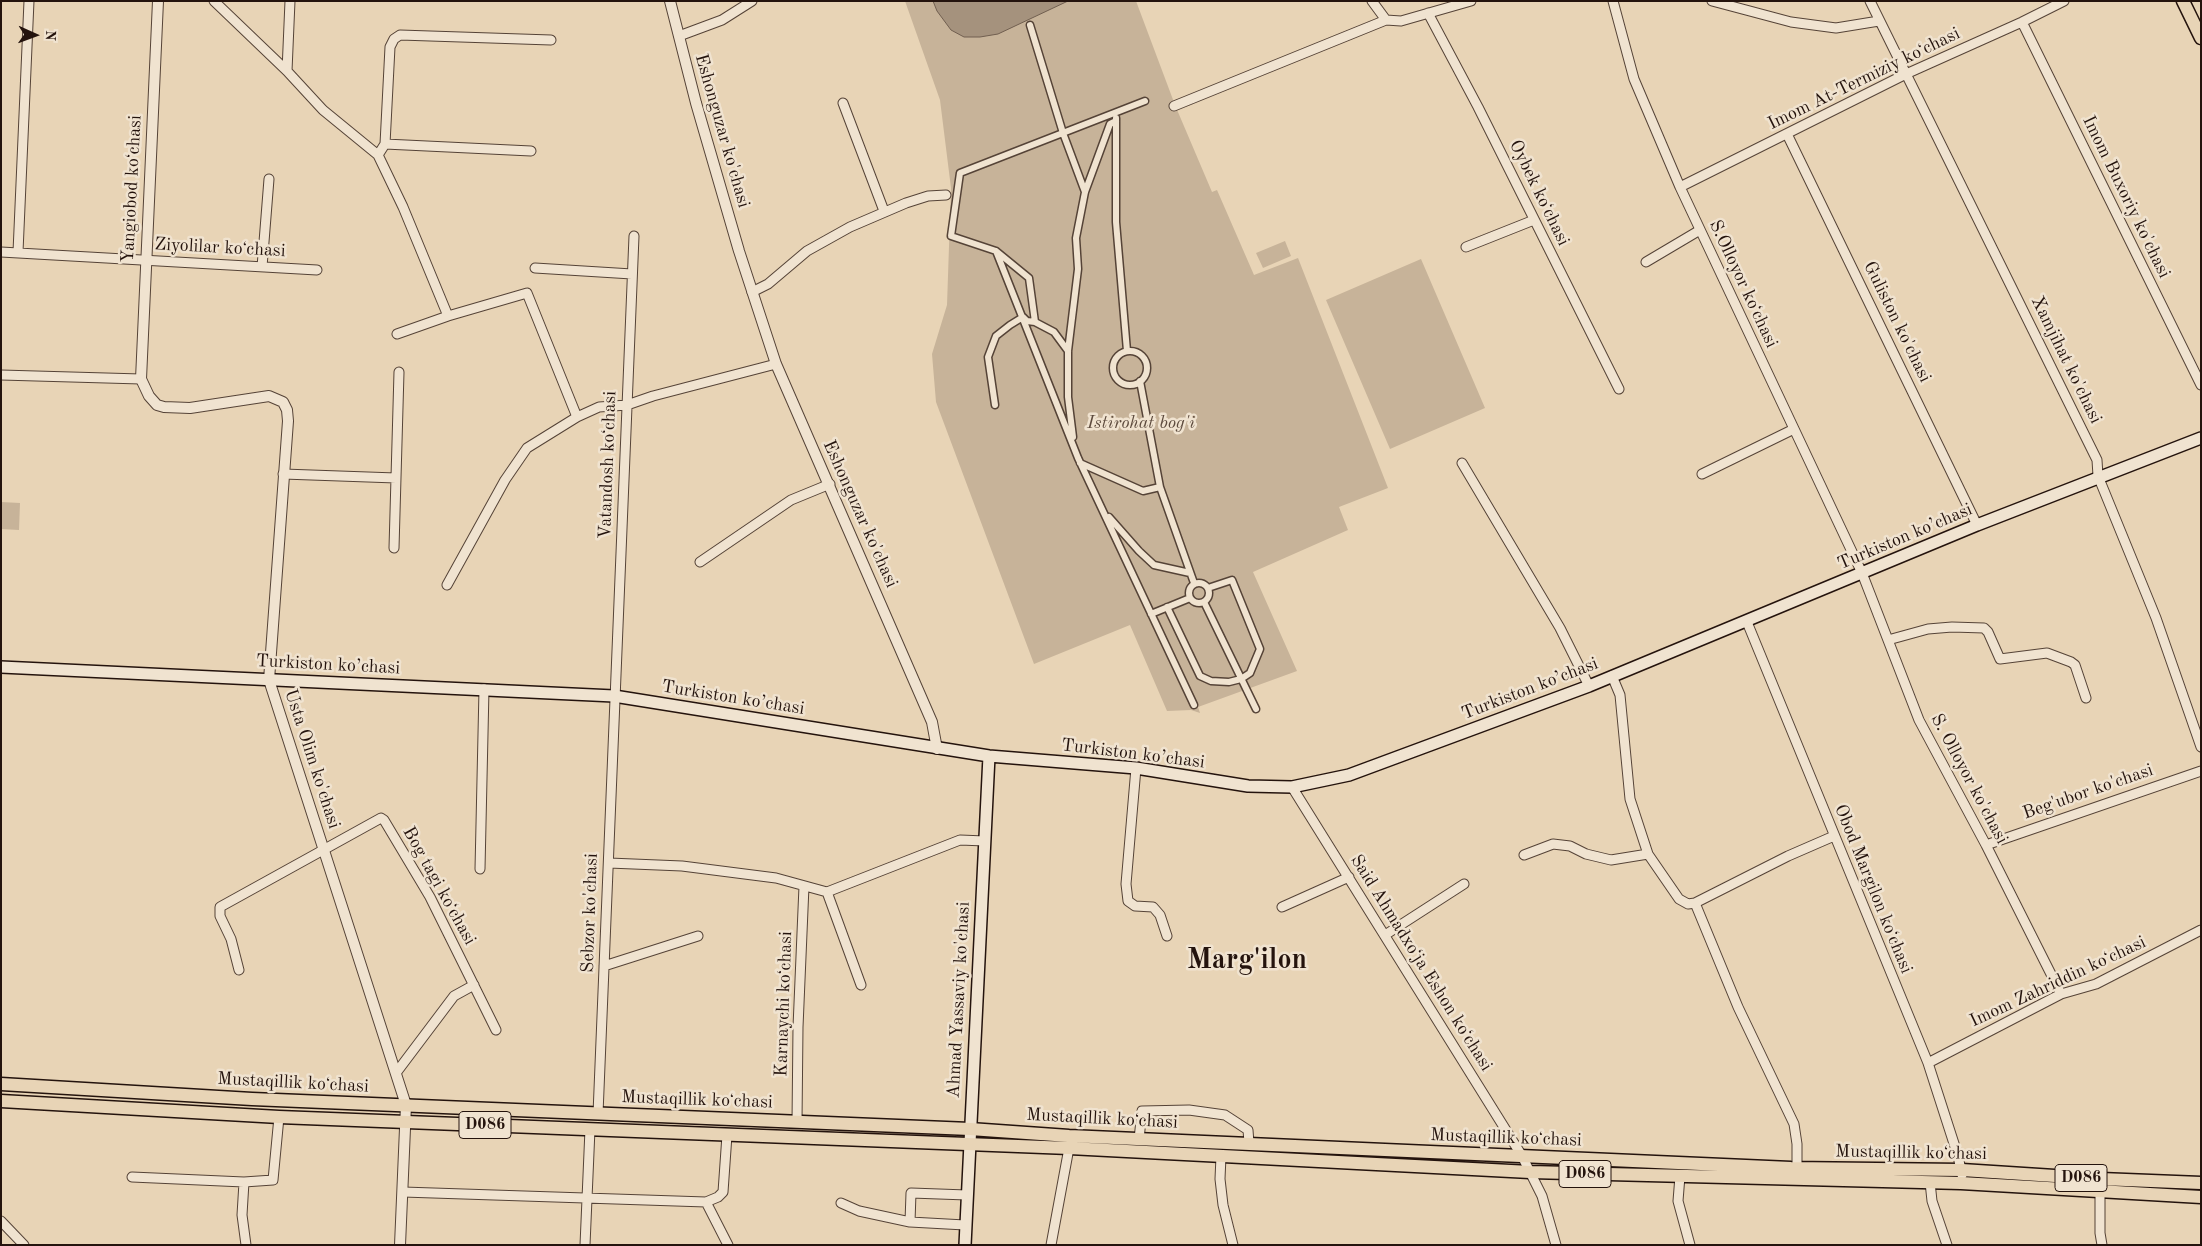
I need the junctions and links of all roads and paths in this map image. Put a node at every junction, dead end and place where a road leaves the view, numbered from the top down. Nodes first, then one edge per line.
1 (29, 1) edge
2 (158, 1) edge
3 (214, 1) edge
4 (290, 1) edge
5 (670, 1) edge
6 (752, 1) edge
7 (1372, 1) edge
8 (1471, 1) edge
9 (1613, 1) edge
10 (1712, 1) edge
11 (1870, 1) edge
12 (2064, 1) edge
13 (2183, 1) edge
14 (1428, 13) junction
15 (1386, 20) junction
16 (1879, 21) junction
17 (2022, 22) junction
18 (1030, 25) dead end
19 (679, 36) junction
20 (2201, 38) edge
21 (551, 40) dead end
22 (287, 71) junction
23 (1906, 74) junction
24 (1145, 101) dead end
25 (843, 103) dead end
26 (1174, 106) dead end
27 (1117, 112) junction
28 (1116, 121) junction
29 (1063, 133) junction
30 (1787, 134) junction
31 (385, 144) junction
32 (531, 151) dead end
33 (378, 155) junction
34 (270, 179) dead end
35 (1680, 187) junction
36 (1085, 192) junction
37 (946, 195) dead end
38 (884, 211) junction
39 (1534, 220) junction
40 (1700, 230) junction
41 (634, 236) dead end
42 (1466, 247) dead end
43 (996, 250) junction
44 (1, 252) edge
45 (18, 252) junction
46 (145, 260) junction
47 (1646, 262) dead end
48 (262, 267) junction
49 (535, 268) dead end
50 (317, 270) dead end
51 (632, 274) junction
52 (752, 292) junction
53 (448, 316) junction
54 (1023, 317) junction
55 (1035, 322) junction
56 (396, 334) dead end
57 (1127, 350) junction
58 (1068, 351) junction
59 (776, 364) junction
60 (399, 372) dead end
61 (1, 375) edge
62 (141, 379) junction
63 (1140, 381) junction
64 (2201, 385) edge
65 (1619, 390) dead end
66 (627, 405) junction
67 (995, 405) dead end
68 (577, 417) junction
69 (1794, 429) junction
70 (2201, 438) edge
71 (1077, 459) junction
72 (1462, 463) dead end
73 (283, 474) junction
74 (1702, 474) dead end
75 (2098, 476) junction
76 (396, 478) junction
77 (830, 484) junction
78 (1160, 487) junction
79 (1103, 510) junction
80 (1977, 525) junction
81 (394, 548) dead end
82 (700, 562) dead end
83 (1190, 573) junction
84 (1862, 574) junction
85 (1194, 583) junction
86 (447, 585) dead end
87 (1208, 588) junction
88 (1190, 598) junction
89 (1204, 602) junction
90 (1167, 607) junction
91 (1151, 614) junction
92 (1747, 622) junction
93 (1888, 640) junction
94 (1, 667) edge
95 (1612, 676) junction
96 (1241, 679) junction
97 (269, 680) junction
98 (1589, 686) junction
99 (484, 689) junction
100 (614, 696) junction
101 (2086, 698) dead end
102 (1194, 705) dead end
103 (1256, 709) dead end
104 (614, 714) joint
105 (2201, 747) edge
106 (937, 749) junction
107 (989, 756) junction
108 (1136, 768) junction
109 (2201, 771) edge
110 (1292, 787) junction
111 (1834, 836) junction
112 (985, 841) junction
113 (1986, 844) junction
114 (323, 848) junction
115 (1648, 854) junction
116 (1524, 855) dead end
117 (609, 863) junction
118 (480, 869) dead end
119 (1349, 877) junction
120 (1464, 884) dead end
121 (804, 886) junction
122 (827, 892) junction
123 (1695, 903) junction
124 (1282, 907) dead end
125 (2201, 930) edge
126 (1385, 935) junction
127 (698, 936) dead end
128 (1167, 936) dead end
129 (604, 966) junction
130 (239, 970) dead end
131 (474, 985) junction
132 (862, 985) dead end
133 (2061, 994) junction
134 (496, 1030) dead end
135 (1928, 1063) junction
136 (396, 1073) junction
137 (1, 1084) edge
138 (1, 1100) edge
139 (406, 1105) junction
140 (598, 1114) junction
141 (279, 1117) junction
142 (406, 1122) junction
143 (797, 1122) junction
144 (590, 1129) junction
145 (970, 1129) junction
146 (727, 1135) junction
147 (1139, 1139) junction
148 (969, 1144) junction
149 (1249, 1144) junction
150 (1069, 1148) junction
151 (1222, 1156) junction
152 (1522, 1156) junction
153 (1797, 1168) junction
154 (1530, 1172) junction
155 (1680, 1176) junction
156 (132, 1177) dead end
157 (1961, 1177) junction
158 (244, 1182) junction
159 (1930, 1182) junction
160 (2201, 1183) edge
161 (2100, 1191) junction
162 (403, 1192) junction
163 (967, 1195) junction
164 (2201, 1197) edge
165 (588, 1199) junction
166 (706, 1202) junction
167 (841, 1203) dead end
168 (1, 1221) edge
169 (910, 1222) junction
170 (966, 1225) junction
171 (24, 1245) edge
172 (246, 1245) edge
173 (400, 1245) edge
174 (585, 1245) edge
175 (728, 1245) edge
176 (964, 1245) edge
177 (1051, 1245) edge
178 (1233, 1245) edge
179 (1556, 1245) edge
180 (1690, 1245) edge
181 (1947, 1245) edge
182 (2102, 1245) edge

1 - 45 street
2 - 46 street, Yangiobod koʻchasi
3 - 22 street
4 - 22 street
5 - 19 street, Eshonguzar ko'chasi
6 - 19 street, Eshonguzar ko'chasi
7 - 15 street
8 - 14 street
9 - 35 street, S.Olloyor koʻchasi
10 - 16 street
11 - 16 street, Xamjihat ko'chasi
12 - 17 street, Imom At-Termiziy koʻchasi
13 - 20 main road
14 - 15 street
14 - 39 street, Oybek koʻchasi
15 - 26 street
16 - 23 street, Xamjihat ko'chasi
17 - 23 street, Imom At-Termiziy koʻchasi
17 - 64 street, Imom Buxoriy ko'chasi
18 - 29 street
19 - 52 street, Eshonguzar ko'chasi
21 - 31 street
22 - 33 street
23 - 30 street, Imom At-Termiziy koʻchasi
23 - 75 street, Xamjihat ko'chasi
24 - 27 street
25 - 38 street
27 - 28 street
27 - 29 street
28 - 36 street
28 - 57 street
29 - 36 street
29 - 43 street
30 - 35 street, Imom At-Termiziy koʻchasi
30 - 80 street, Guliston ko'chasi
31 - 32 street
31 - 33 street
33 - 53 street
34 - 48 street
35 - 40 street, S.Olloyor koʻchasi
36 - 58 street
37 - 38 street
38 - 52 street
39 - 42 street
39 - 65 street, Oybek koʻchasi
40 - 47 street
40 - 69 street, S.Olloyor koʻchasi
41 - 51 street, Vatandosh koʻchasi
43 - 54 street
43 - 55 street
44 - 45 street, Ziyolilar koʻchasi
45 - 46 street, Ziyolilar koʻchasi
46 - 48 street, Ziyolilar koʻchasi
46 - 62 street, Yangiobod koʻchasi
48 - 50 street, Ziyolilar koʻchasi
49 - 51 street
51 - 66 street, Vatandosh koʻchasi
52 - 59 street, Eshonguzar ko'chasi
53 - 56 street
53 - 68 street
54 - 55 street
54 - 67 street
54 - 71 street
55 - 58 street
57 - 63 street
57 - 63 street
58 - 71 street
59 - 66 street
59 - 77 street, Eshonguzar ko'chasi
60 - 76 street
61 - 62 street
62 - 73 street, Usta Olim ko'chasi
63 - 78 street
66 - 68 street
66 - 100 street, Vatandosh koʻchasi
68 - 86 street
69 - 74 street
69 - 84 street, S.Olloyor koʻchasi
70 - 75 main road, Turkiston ko’chasi
71 - 78 street
71 - 79 street
72 - 98 street
73 - 76 street
73 - 97 street, Usta Olim ko'chasi
75 - 80 main road, Turkiston ko’chasi
75 - 105 street, Xamjihat ko'chasi
76 - 81 street
77 - 82 street
77 - 106 street, Eshonguzar ko'chasi
78 - 83 street
79 - 83 street
79 - 91 street
80 - 84 main road, Turkiston ko’chasi
83 - 85 street
84 - 92 main road, Turkiston ko’chasi
84 - 93 street, S. Olloyor ko'chasi
85 - 87 street
85 - 88 street
87 - 89 street
87 - 96 street
88 - 89 street
88 - 90 street
89 - 96 street
90 - 91 street
90 - 96 street
91 - 102 street
92 - 95 main road, Turkiston ko’chasi
92 - 111 street, Obod Margilon koʻchasi
93 - 101 street
93 - 113 street, S. Olloyor ko'chasi
94 - 97 main road, Turkiston ko’chasi
95 - 98 main road, Turkiston ko’chasi
95 - 115 street
96 - 103 street
97 - 99 main road, Turkiston ko’chasi
97 - 114 street, Usta Olim ko'chasi
98 - 110 main road, Turkiston ko’chasi
99 - 100 main road, Turkiston ko’chasi
99 - 118 street
100 - 104 street, Vatandosh koʻchasi
100 - 106 main road, Turkiston ko’chasi
104 - 117 street, Sebzor ko'chasi
106 - 107 main road, Turkiston ko’chasi
107 - 108 main road, Turkiston ko’chasi
107 - 112 main road, Ahmad Yassaviy ko'chasi
108 - 110 main road, Turkiston ko’chasi
108 - 128 street
109 - 113 street, Beg'ubor ko'chasi
110 - 119 street, Said Ahmadxoʻja Eshon koʻchasi
111 - 123 street
111 - 135 street, Obod Margilon koʻchasi
112 - 122 street
112 - 145 main road, Ahmad Yassaviy ko'chasi
113 - 133 street, S. Olloyor ko'chasi
114 - 130 street, Bog tagi koʻchasi
114 - 131 street, Bog tagi koʻchasi
114 - 136 street, Usta Olim ko'chasi
115 - 116 street
115 - 123 street
117 - 121 street
117 - 129 street, Sebzor ko'chasi
119 - 124 street
119 - 126 street, Said Ahmadxoʻja Eshon koʻchasi
120 - 126 street
121 - 122 street
121 - 143 street, Karnaychi koʻchasi
122 - 132 street
123 - 153 street
125 - 133 street, Imom Zahriddin koʻchasi
126 - 152 street, Said Ahmadxoʻja Eshon koʻchasi
127 - 129 street
129 - 140 street, Sebzor ko'chasi
131 - 134 street, Bog tagi koʻchasi
131 - 136 street
133 - 135 street, Imom Zahriddin koʻchasi
135 - 157 street, Obod Margilon koʻchasi
136 - 139 street, Usta Olim ko'chasi
137 - 139 main road, Mustaqillik koʻchasi / D086
138 - 141 main road, Mustaqillik koʻchasi / D086
139 - 140 main road, Mustaqillik koʻchasi / D086
139 - 142 street, Usta Olim ko'chasi
140 - 143 main road, Mustaqillik koʻchasi / D086
141 - 142 main road, Mustaqillik koʻchasi / D086
141 - 158 street
142 - 144 main road, Mustaqillik koʻchasi / D086
142 - 162 street, Usta Olim ko'chasi
143 - 145 main road, Mustaqillik koʻchasi / D086
144 - 146 main road, Mustaqillik koʻchasi / D086
144 - 165 street
145 - 147 main road, Mustaqillik koʻchasi / D086
145 - 148 main road, Ahmad Yassaviy ko'chasi
146 - 148 main road, Mustaqillik koʻchasi / D086
146 - 166 street
147 - 149 main road, Mustaqillik koʻchasi / D086
147 - 149 street
148 - 150 main road, Mustaqillik koʻchasi / D086
148 - 163 main road, Ahmad Yassaviy ko'chasi
149 - 152 main road, Mustaqillik koʻchasi / D086
150 - 151 main road, Mustaqillik koʻchasi / D086
150 - 177 street
151 - 154 main road, Mustaqillik koʻchasi / D086
151 - 178 street
152 - 153 main road, Mustaqillik koʻchasi / D086
152 - 154 street, Said Ahmadxoʻja Eshon koʻchasi
153 - 157 main road, Mustaqillik koʻchasi / D086
154 - 155 main road, Mustaqillik koʻchasi / D086
154 - 179 street, Said Ahmadxoʻja Eshon koʻchasi
155 - 159 main road, Mustaqillik koʻchasi / D086
155 - 180 street
156 - 158 street
157 - 159 main road, Mustaqillik koʻchasi / D086
157 - 160 main road, Mustaqillik koʻchasi / D086
157 - 161 main road, Mustaqillik koʻchasi / D086
158 - 172 street
159 - 181 street
161 - 164 main road, Mustaqillik koʻchasi / D086
161 - 182 street
162 - 165 street
162 - 173 street, Usta Olim ko'chasi
163 - 169 street
163 - 170 main road, Ahmad Yassaviy ko'chasi
165 - 166 street
165 - 174 street
166 - 175 street
167 - 169 street
168 - 171 street
169 - 170 street
170 - 176 main road, Ahmad Yassaviy ko'chasi

